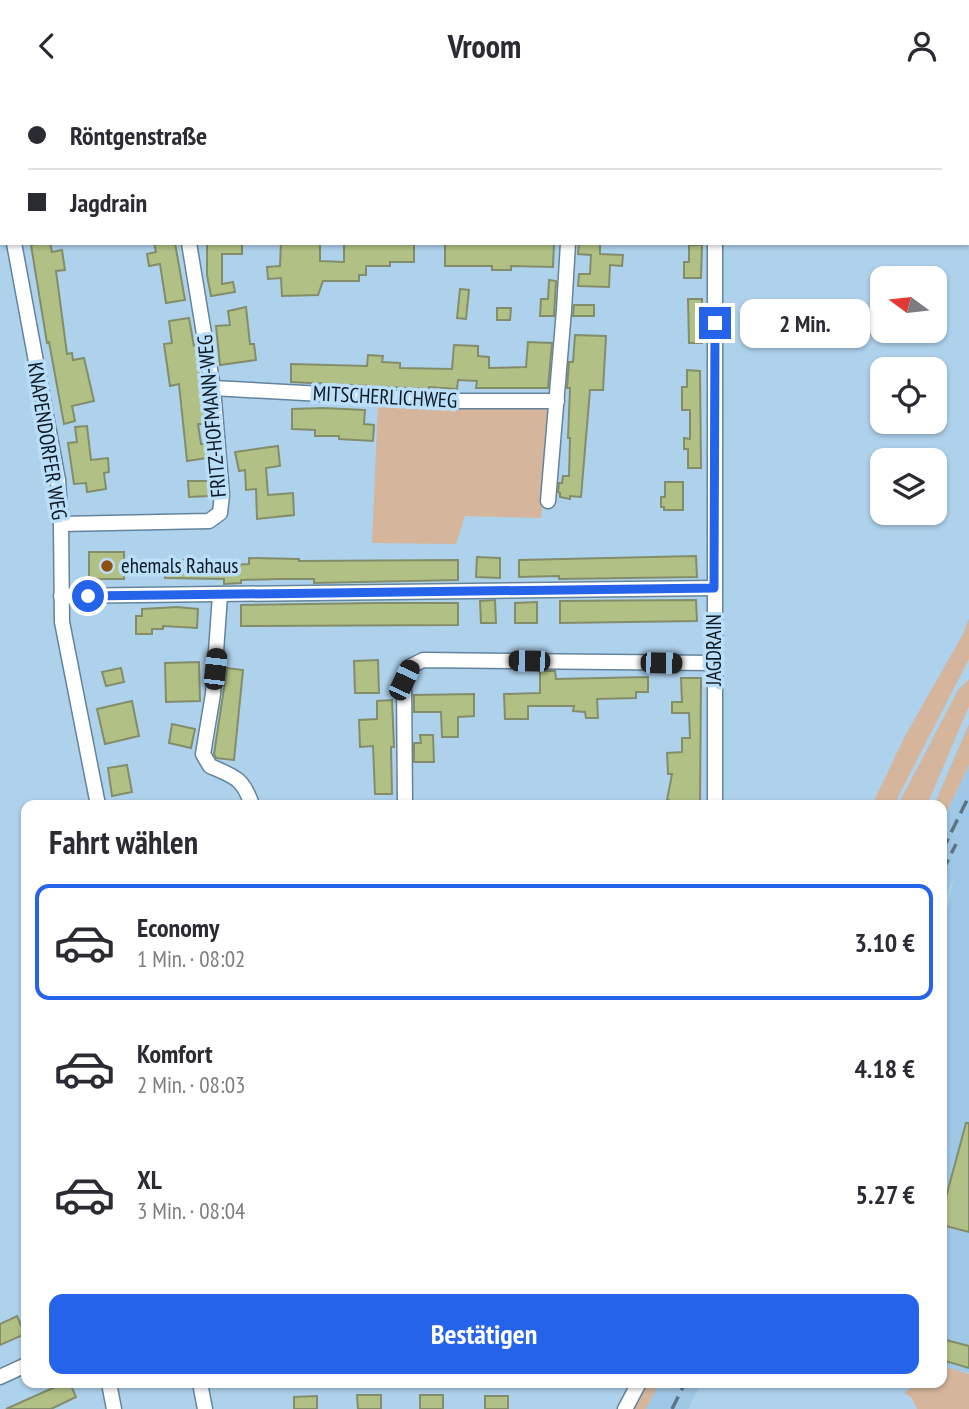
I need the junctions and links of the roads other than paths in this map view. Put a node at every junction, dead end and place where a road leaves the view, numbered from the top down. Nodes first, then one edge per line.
1 (14, 245) edge
2 (189, 245) edge
3 (568, 245) edge
4 (715, 245) edge
5 (213, 388) junction
6 (557, 401) junction
7 (548, 501) dead end
8 (61, 524) junction
9 (714, 588) junction
10 (220, 595) junction
11 (61, 596) junction
12 (714, 663) junction
13 (97, 800) edge
14 (250, 800) edge
15 (405, 800) edge
16 (715, 800) edge
17 (21, 1367) edge
18 (0, 1377) edge
19 (110, 1388) edge
20 (201, 1388) edge
21 (636, 1388) edge
22 (114, 1409) edge
23 (205, 1409) edge
24 (625, 1409) edge

1 - 8 street, KNAPENDORFER WEG
2 - 5 street, FRITZ-HOFMANN-WEG
3 - 6 street
4 - 9 street, JAGDRAIN
5 - 6 street, MITSCHERLICHWEG
5 - 8 street, FRITZ-HOFMANN-WEG
6 - 7 street
8 - 11 street, KNAPENDORFER WEG
9 - 10 street
9 - 12 street, JAGDRAIN
10 - 11 street
10 - 14 street
11 - 13 street, KNAPENDORFER WEG
12 - 15 street
12 - 16 street, JAGDRAIN
17 - 18 street
19 - 22 street
20 - 23 street
21 - 24 street

